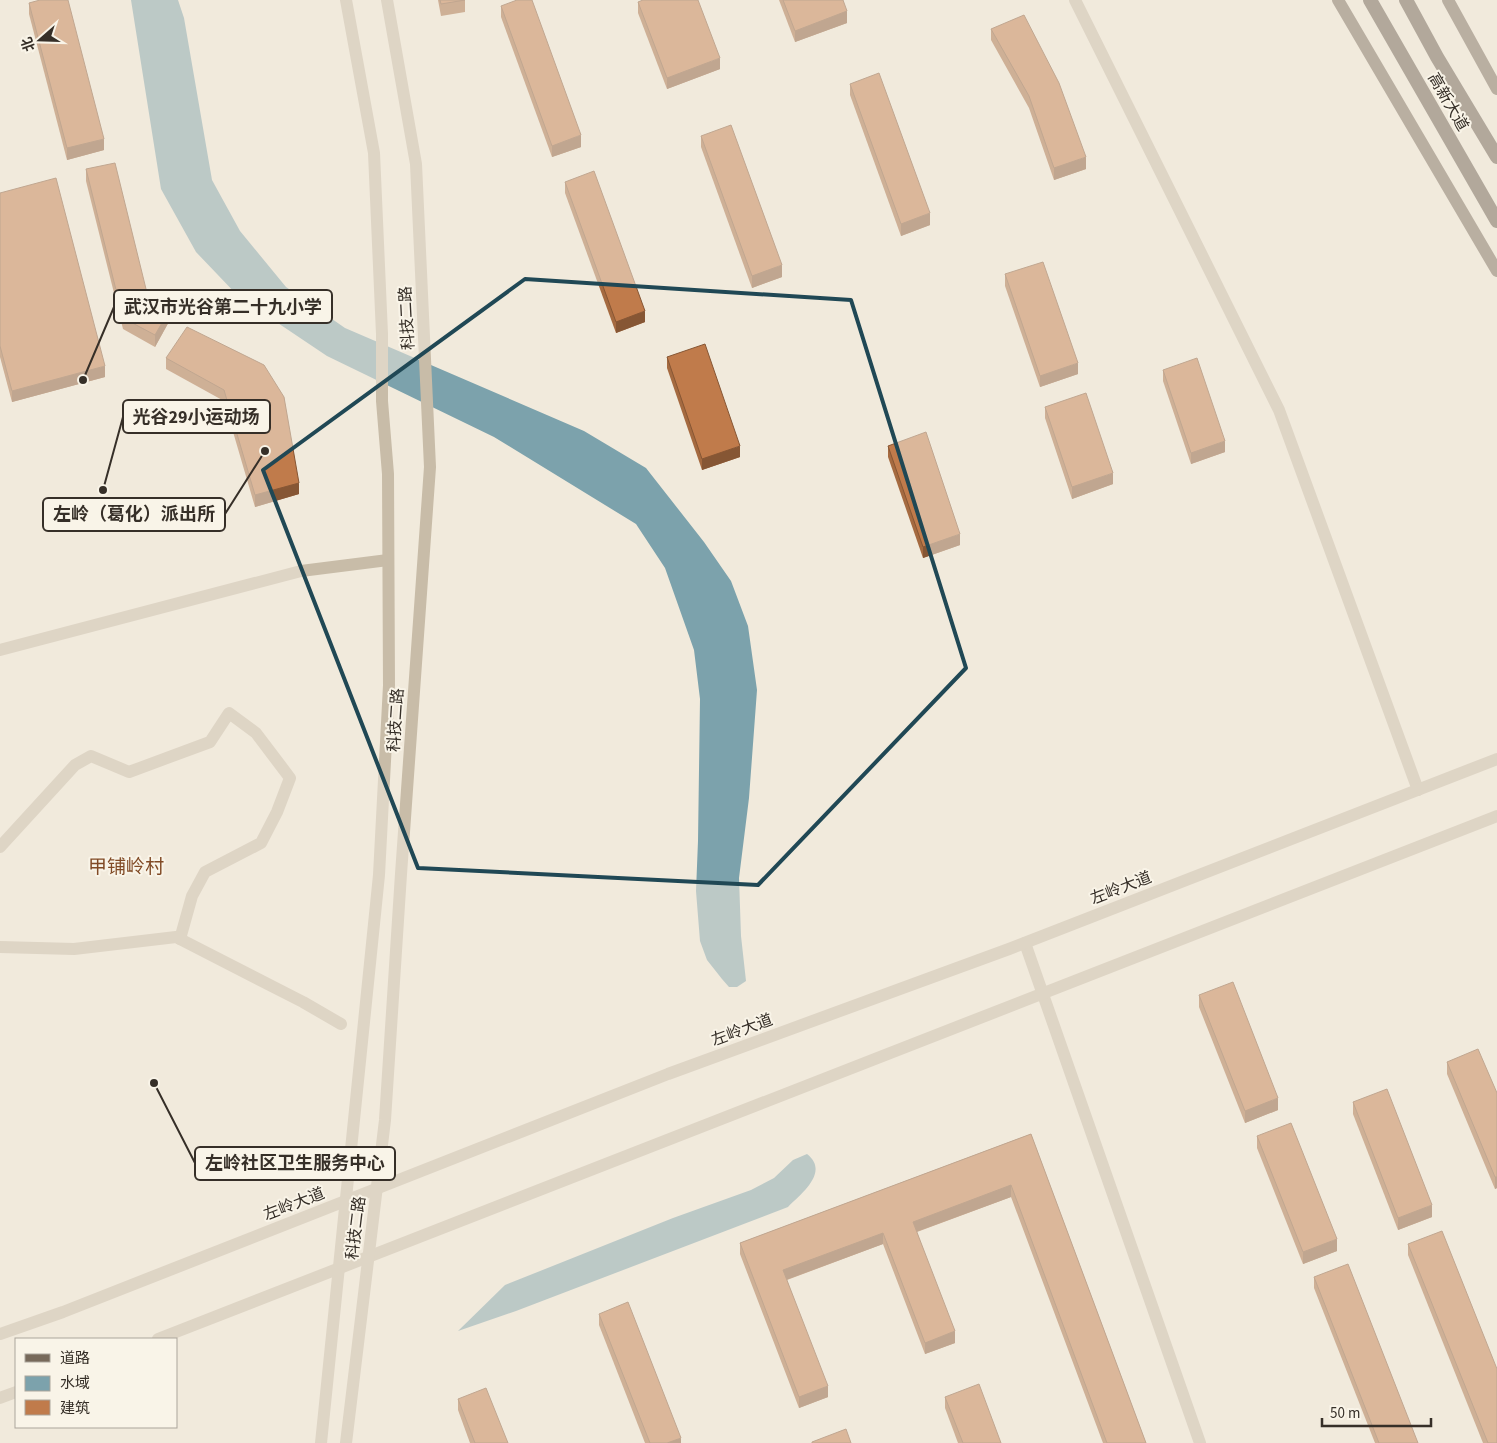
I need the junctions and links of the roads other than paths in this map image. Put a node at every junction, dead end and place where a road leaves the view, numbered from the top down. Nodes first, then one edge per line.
1 (346, 0) edge
2 (387, 0) edge
3 (1075, 0) edge
4 (1338, 0) edge
5 (1370, 0) edge
6 (1406, 0) edge
7 (1448, 0) edge
8 (1497, 89) edge
9 (1497, 157) edge
10 (1497, 221) edge
11 (1497, 270) edge
12 (388, 560) junction
13 (0, 650) edge
14 (1497, 759) edge
15 (1418, 790) junction
16 (1497, 816) edge
17 (0, 847) edge
18 (180, 939) junction
19 (1025, 943) junction
20 (0, 947) edge
21 (1042, 993) junction
22 (341, 1024) dead end
23 (377, 1188) junction
24 (345, 1201) junction
25 (369, 1256) junction
26 (338, 1268) junction
27 (0, 1334) edge
28 (161, 1338) edge
29 (15, 1392) edge
30 (0, 1398) edge
31 (321, 1443) edge
32 (346, 1443) edge
33 (1200, 1443) edge

1 - 12 street, 科技二路
2 - 23 street, 科技二路
3 - 15 street
4 - 11 main road
5 - 10 highway, 高新大道
6 - 9 highway, 高新大道
7 - 8 main road
12 - 13 street
12 - 24 street, 科技二路
14 - 15 street, 左岭大道
15 - 19 street, 左岭大道
16 - 21 street
17 - 18 street
18 - 20 street
18 - 22 street
19 - 21 street
19 - 23 street, 左岭大道
21 - 25 street
21 - 33 street
23 - 24 street, 左岭大道
23 - 25 street, 科技二路
24 - 26 street, 科技二路
24 - 27 street, 左岭大道
25 - 26 street
25 - 32 street, 科技二路
26 - 28 street
26 - 31 street, 科技二路
29 - 30 street

